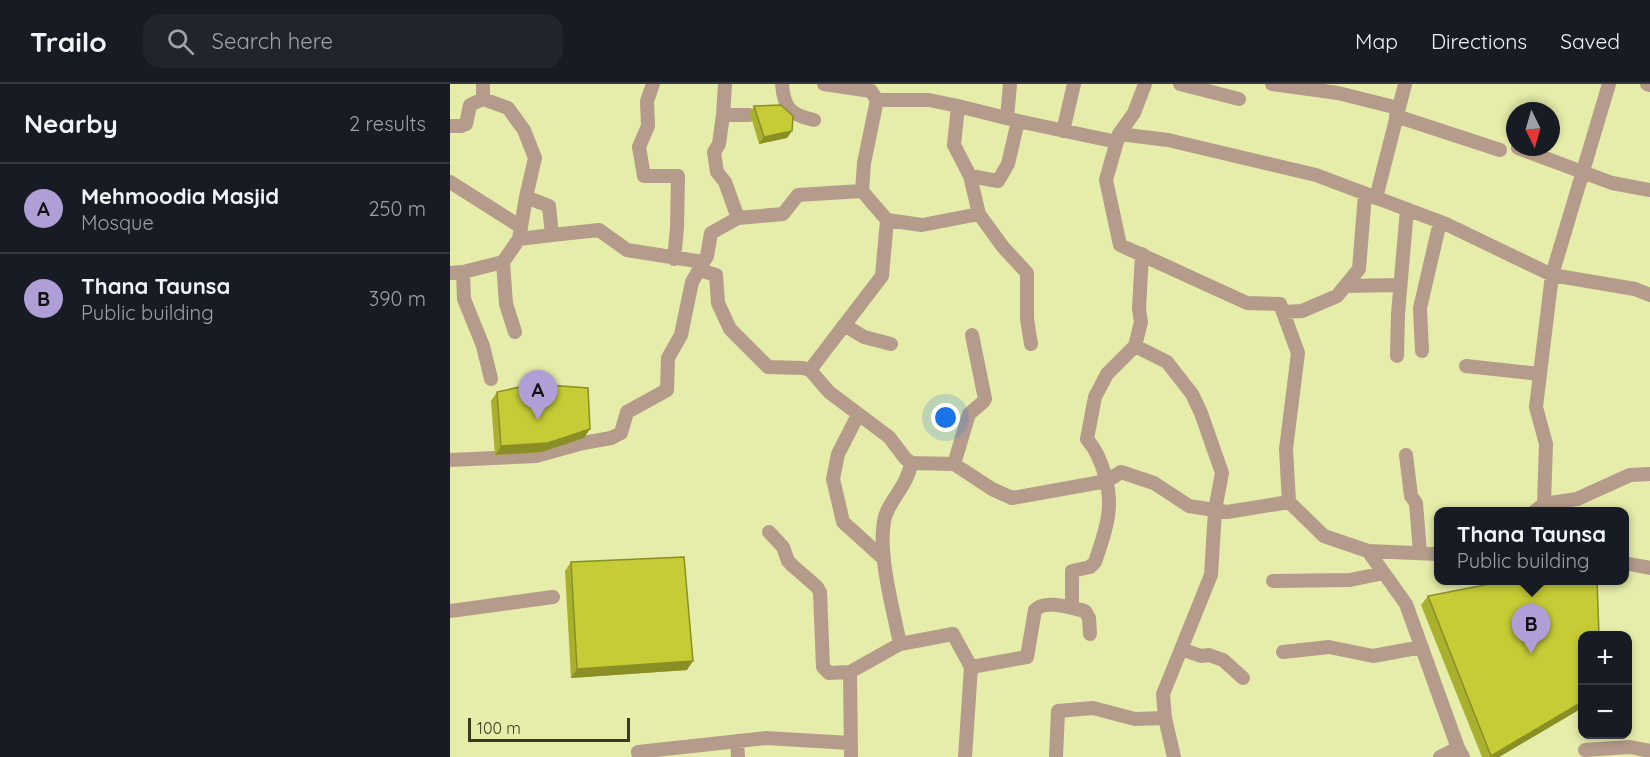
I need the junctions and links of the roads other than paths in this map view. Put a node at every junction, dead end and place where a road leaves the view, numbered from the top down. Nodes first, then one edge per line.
1 (483, 84) edge
2 (653, 84) edge
3 (725, 84) edge
4 (782, 84) edge
5 (824, 84) edge
6 (1010, 84) edge
7 (1074, 84) edge
8 (1145, 84) edge
9 (1180, 84) edge
10 (1272, 84) edge
11 (1405, 84) edge
12 (1609, 84) edge
13 (483, 99) junction
14 (1239, 99) dead end
15 (877, 100) junction
16 (958, 106) junction
17 (1397, 112) junction
18 (723, 115) junction
19 (749, 115) dead end
20 (814, 120) dead end
21 (1012, 120) junction
22 (450, 126) edge
23 (1064, 131) junction
24 (1118, 138) junction
25 (1500, 150) dead end
26 (1538, 156) edge
27 (1582, 173) junction
28 (970, 176) junction
29 (450, 182) edge
30 (1650, 190) edge
31 (862, 191) junction
32 (1370, 196) junction
33 (526, 197) junction
34 (1407, 209) junction
35 (979, 214) junction
36 (738, 218) junction
37 (886, 220) junction
38 (1440, 222) junction
39 (520, 233) junction
40 (552, 235) junction
41 (1142, 254) junction
42 (674, 259) junction
43 (503, 262) junction
44 (701, 266) junction
45 (457, 273) edge
46 (1552, 275) junction
47 (1400, 285) junction
48 (1345, 286) junction
49 (1650, 296) edge
50 (1283, 312) junction
51 (844, 325) junction
52 (515, 332) dead end
53 (972, 335) dead end
54 (891, 344) dead end
55 (1031, 344) dead end
56 (1135, 346) junction
57 (1422, 351) dead end
58 (1397, 356) dead end
59 (1466, 366) dead end
60 (810, 370) junction
61 (1540, 374) junction
62 (491, 379) dead end
63 (858, 415) junction
64 (1406, 455) dead end
65 (450, 460) edge
66 (911, 463) junction
67 (954, 464) junction
68 (1650, 474) edge
69 (1107, 481) junction
70 (1289, 501) junction
71 (1539, 507) edge
72 (1544, 507) edge
73 (1215, 510) junction
74 (770, 532) dead end
75 (1368, 551) junction
76 (1420, 553) junction
77 (1434, 554) edge
78 (884, 559) junction
79 (1629, 563) edge
80 (1650, 568) edge
81 (1384, 573) junction
82 (1273, 581) dead end
83 (553, 597) dead end
84 (1072, 608) junction
85 (450, 611) edge
86 (1090, 634) dead end
87 (900, 644) junction
88 (1422, 647) junction
89 (1181, 649) junction
90 (1282, 652) dead end
91 (971, 667) junction
92 (850, 672) junction
93 (1244, 678) dead end
94 (1165, 718) junction
95 (737, 741) junction
96 (850, 743) junction
97 (1585, 750) dead end
98 (694, 751) edge
99 (1650, 751) edge
100 (1460, 753) edge
101 (639, 757) edge
102 (738, 757) edge
103 (850, 757) edge
104 (965, 757) edge
105 (1056, 757) edge
106 (1174, 757) edge
107 (1440, 757) edge

1 - 13 street
2 - 42 street
3 - 18 street
4 - 20 street
5 - 15 street
6 - 21 street
7 - 23 street
8 - 24 street
9 - 14 street
10 - 17 street
11 - 17 street
12 - 27 street
13 - 22 street
13 - 33 street
15 - 16 street
15 - 31 street
16 - 21 street
16 - 28 street
17 - 25 street
17 - 32 street
18 - 19 street
18 - 36 street
21 - 23 street
21 - 28 street
23 - 24 street
24 - 32 street
24 - 41 street
26 - 27 street
27 - 30 street
27 - 46 street
28 - 35 street
29 - 39 street
31 - 36 street
31 - 37 street
32 - 34 street
32 - 48 street
33 - 39 street
33 - 40 street
34 - 38 street
34 - 47 street
35 - 37 street
35 - 55 street
36 - 44 street
37 - 51 street
38 - 46 street
38 - 57 street
39 - 40 street
39 - 43 street
40 - 42 street
41 - 50 street
41 - 56 street
42 - 44 street
43 - 45 street
43 - 52 street
44 - 60 street
44 - 65 street
45 - 62 street
46 - 49 street
46 - 61 street
47 - 48 street
47 - 58 street
48 - 50 street
50 - 70 street
51 - 54 street
51 - 60 street
53 - 67 street
56 - 69 street
56 - 73 street
59 - 61 street
60 - 63 street
61 - 71 street
63 - 66 street
63 - 78 street
64 - 76 street
66 - 67 street
66 - 78 street
67 - 69 street
68 - 72 street
69 - 73 street
69 - 84 street
70 - 73 street
70 - 75 street
73 - 89 street
74 - 92 street
75 - 76 street
75 - 81 street
76 - 77 street
78 - 87 street
79 - 80 street
81 - 82 street
81 - 88 street
83 - 85 street
84 - 86 street
84 - 91 street
87 - 91 street
87 - 92 street
88 - 90 street
88 - 100 street
89 - 93 street
89 - 94 street
91 - 104 street
92 - 96 street
94 - 105 street
94 - 106 street
95 - 96 street
95 - 98 street
95 - 102 street
96 - 103 street
97 - 99 street
98 - 101 street
100 - 107 street

